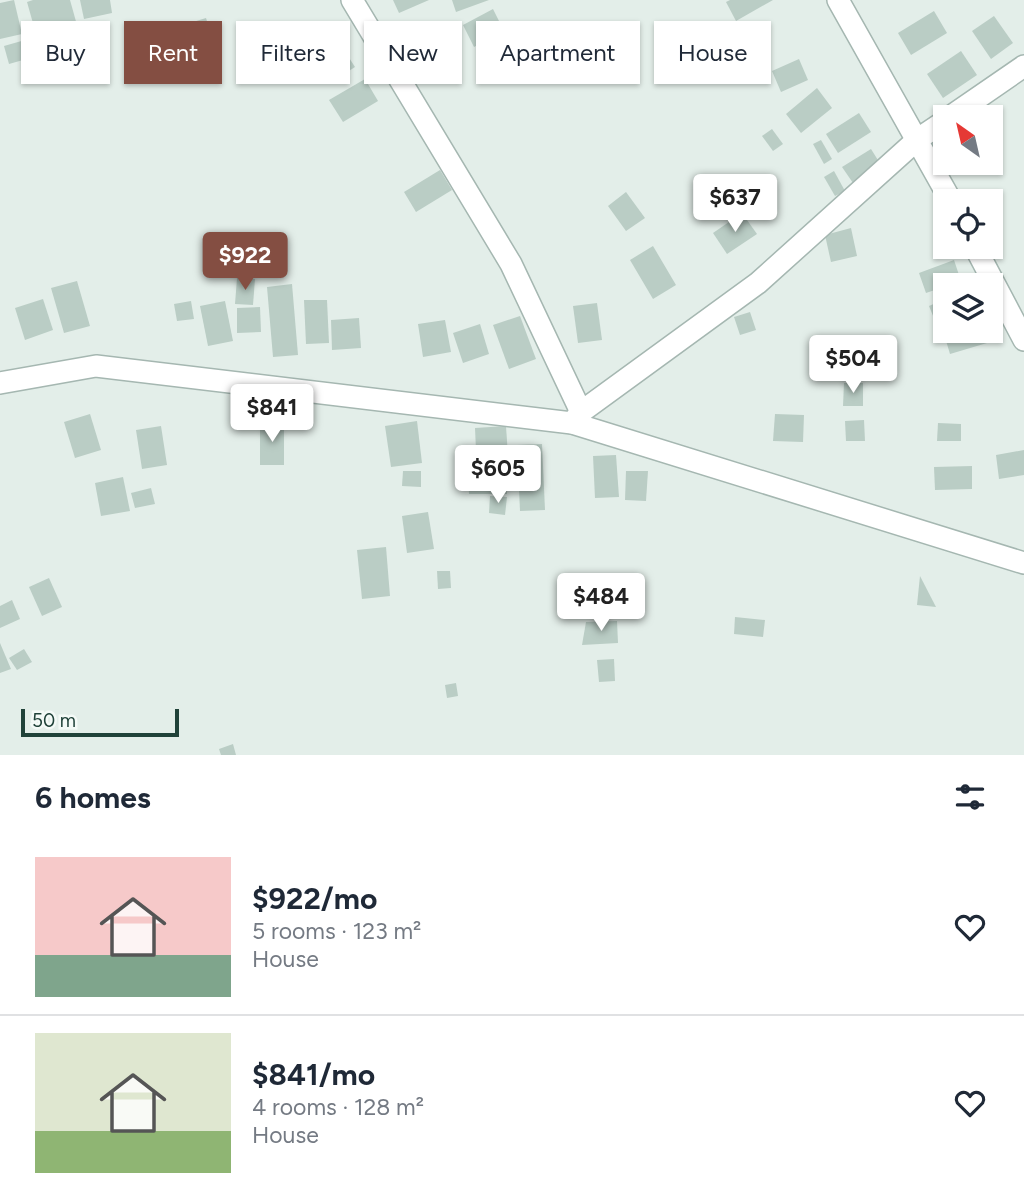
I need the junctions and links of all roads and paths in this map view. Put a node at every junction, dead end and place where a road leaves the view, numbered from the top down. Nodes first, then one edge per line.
1 (352, 0) edge
2 (838, 0) edge
3 (1024, 66) edge
4 (967, 105) edge
5 (933, 129) edge
6 (918, 139) junction
7 (945, 189) edge
8 (981, 259) edge
9 (1024, 340) edge
10 (0, 383) edge
11 (576, 417) junction
12 (1024, 563) edge

1 - 11 street
2 - 6 street
3 - 4 street
5 - 6 street
6 - 7 street
6 - 11 street
8 - 9 street
10 - 11 street
11 - 12 street

